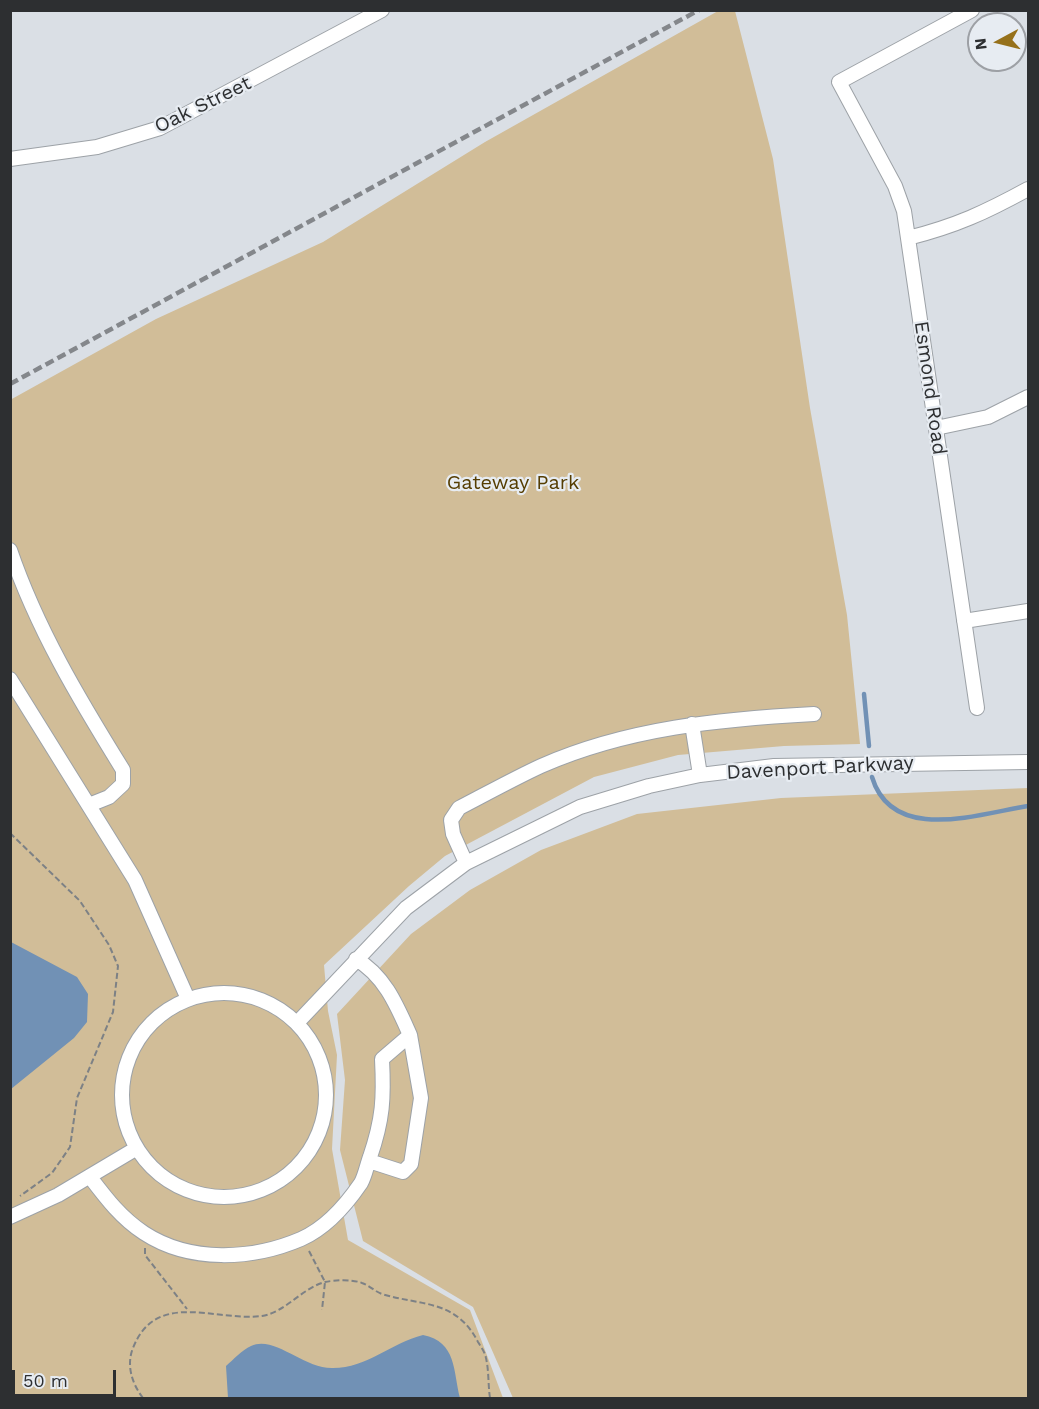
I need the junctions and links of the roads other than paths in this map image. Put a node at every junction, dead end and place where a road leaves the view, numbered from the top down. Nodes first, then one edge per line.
1 (382, 10) edge
2 (972, 10) edge
3 (10, 159) edge
4 (1029, 189) edge
5 (908, 238) junction
6 (1029, 397) edge
7 (936, 428) junction
8 (10, 550) edge
9 (1029, 611) edge
10 (964, 621) junction
11 (10, 679) edge
12 (976, 708) dead end
13 (814, 714) dead end
14 (692, 724) junction
15 (1029, 762) edge
16 (700, 776) junction
17 (89, 806) junction
18 (466, 863) junction
19 (356, 959) junction
20 (188, 999) junction
21 (297, 1023) junction
22 (410, 1035) junction
23 (137, 1148) junction
24 (369, 1161) junction
25 (90, 1177) junction
26 (10, 1217) edge

1 - 3 street, Oak Street
2 - 5 street, Esmond Road
4 - 5 street
5 - 7 street, Esmond Road
6 - 7 street
7 - 10 street, Esmond Road
8 - 17 street
9 - 10 street
10 - 12 street, Esmond Road
11 - 17 street
13 - 14 street
14 - 16 street
14 - 18 street
15 - 16 street, Davenport Parkway
16 - 18 street, Davenport Parkway
17 - 20 street
18 - 19 street, Davenport Parkway
19 - 21 street, Davenport Parkway
19 - 22 street
20 - 21 street
20 - 23 street
21 - 23 street
22 - 24 street
22 - 24 street
23 - 25 street
24 - 25 street
25 - 26 street

